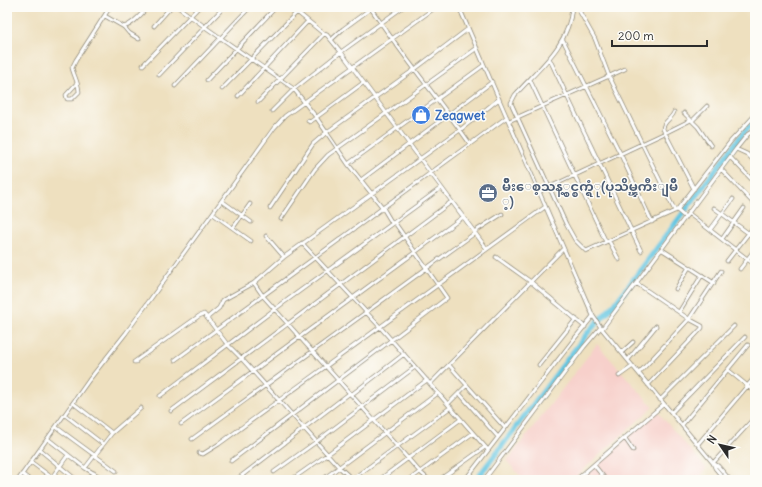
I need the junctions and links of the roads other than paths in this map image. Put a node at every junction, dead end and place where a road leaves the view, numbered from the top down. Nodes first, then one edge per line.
1 (110, 7) edge
2 (148, 7) edge
3 (171, 7) edge
4 (178, 7) edge
5 (199, 7) edge
6 (224, 7) edge
7 (250, 7) edge
8 (276, 7) edge
9 (291, 7) edge
10 (302, 7) edge
11 (371, 7) edge
12 (403, 7) edge
13 (436, 7) edge
14 (459, 7) edge
15 (572, 7) edge
16 (577, 7) edge
17 (297, 12) junction
18 (105, 16) junction
19 (190, 16) junction
20 (308, 21) junction
21 (380, 24) junction
22 (154, 26) dead end
23 (124, 27) junction
24 (205, 27) junction
25 (468, 29) junction
26 (324, 34) junction
27 (220, 38) junction
28 (392, 38) junction
29 (139, 39) dead end
30 (331, 40) junction
31 (563, 40) junction
32 (477, 48) junction
33 (236, 49) junction
34 (341, 52) junction
35 (549, 58) junction
36 (250, 59) junction
37 (143, 65) dead end
38 (484, 66) junction
39 (352, 67) junction
40 (264, 68) junction
41 (625, 68) dead end
42 (415, 69) junction
43 (159, 75) dead end
44 (609, 76) junction
45 (279, 79) junction
46 (208, 80) dead end
47 (530, 80) junction
48 (492, 82) junction
49 (77, 83) junction
50 (363, 83) junction
51 (426, 84) junction
52 (175, 86) dead end
53 (586, 86) junction
54 (222, 89) dead end
55 (294, 89) junction
56 (567, 95) junction
57 (238, 96) dead end
58 (375, 98) junction
59 (437, 99) junction
60 (499, 99) junction
61 (304, 101) junction
62 (258, 102) dead end
63 (542, 106) junction
64 (707, 106) dead end
65 (272, 111) dead end
66 (674, 112) dead end
67 (386, 113) junction
68 (684, 113) dead end
69 (448, 114) junction
70 (755, 115) edge
71 (316, 117) junction
72 (507, 117) junction
73 (513, 120) junction
74 (691, 120) junction
75 (308, 121) dead end
76 (397, 128) junction
77 (460, 130) junction
78 (755, 130) edge
79 (327, 132) junction
80 (665, 133) junction
81 (409, 143) junction
82 (642, 143) junction
83 (470, 144) junction
84 (711, 146) dead end
85 (337, 148) junction
86 (736, 149) junction
87 (620, 153) junction
88 (730, 157) junction
89 (420, 159) junction
90 (755, 162) edge
91 (598, 163) junction
92 (348, 164) junction
93 (721, 169) junction
94 (430, 173) junction
95 (574, 175) junction
96 (361, 180) junction
97 (755, 183) edge
98 (442, 188) junction
99 (548, 188) junction
100 (694, 189) junction
101 (541, 191) junction
102 (372, 194) junction
103 (733, 199) dead end
104 (222, 202) junction
105 (451, 202) junction
106 (250, 204) dead end
107 (755, 205) edge
108 (545, 207) junction
109 (270, 208) dead end
110 (383, 208) junction
111 (714, 208) dead end
112 (744, 208) dead end
113 (677, 211) junction
114 (688, 213) junction
115 (213, 214) junction
116 (502, 214) dead end
117 (722, 214) junction
118 (242, 215) junction
119 (684, 216) junction
120 (463, 217) junction
121 (281, 219) dead end
122 (251, 222) dead end
123 (652, 222) junction
124 (733, 222) junction
125 (392, 223) junction
126 (755, 225) edge
127 (233, 228) junction
128 (710, 230) junction
129 (630, 231) junction
130 (474, 232) junction
131 (749, 233) junction
132 (266, 236) dead end
133 (404, 237) junction
134 (755, 237) edge
135 (722, 239) junction
136 (251, 241) dead end
137 (608, 242) junction
138 (302, 243) junction
139 (487, 249) junction
140 (563, 249) junction
141 (661, 249) junction
142 (755, 249) edge
143 (736, 250) junction
144 (641, 251) dead end
145 (416, 252) junction
146 (284, 257) junction
147 (315, 257) junction
148 (496, 257) dead end
149 (747, 259) junction
150 (619, 260) dead end
151 (728, 261) dead end
152 (755, 264) edge
153 (689, 267) junction
154 (427, 268) junction
155 (740, 269) dead end
156 (327, 271) junction
157 (721, 272) dead end
158 (702, 275) junction
159 (531, 282) junction
160 (254, 283) junction
161 (636, 283) junction
162 (714, 283) junction
163 (341, 284) junction
164 (439, 285) junction
165 (676, 289) dead end
166 (263, 296) junction
167 (354, 298) junction
168 (274, 309) junction
169 (367, 312) junction
170 (679, 312) junction
171 (594, 317) junction
172 (207, 318) junction
173 (688, 319) junction
174 (576, 320) junction
175 (287, 324) junction
176 (656, 326) dead end
177 (734, 326) dead end
178 (380, 327) junction
179 (585, 327) junction
180 (601, 327) junction
181 (216, 328) junction
182 (745, 337) dead end
183 (300, 338) junction
184 (392, 340) junction
185 (633, 342) dead end
186 (227, 344) junction
187 (748, 345) dead end
188 (312, 351) junction
189 (622, 352) junction
190 (404, 354) junction
191 (241, 358) junction
192 (175, 360) dead end
193 (628, 360) junction
194 (136, 362) dead end
195 (449, 365) junction
196 (539, 365) dead end
197 (633, 366) junction
198 (326, 367) junction
199 (415, 367) junction
200 (728, 370) junction
201 (254, 372) junction
202 (639, 373) junction
203 (619, 376) dead end
204 (755, 376) edge
205 (337, 380) junction
206 (427, 380) junction
207 (430, 384) junction
208 (467, 385) junction
209 (648, 385) junction
210 (266, 386) junction
211 (748, 386) junction
212 (755, 392) edge
213 (438, 393) junction
214 (459, 393) junction
215 (351, 394) junction
216 (160, 396) dead end
217 (279, 400) junction
218 (660, 400) junction
219 (73, 403) junction
220 (448, 404) junction
221 (664, 404) junction
222 (362, 407) junction
223 (140, 408) dead end
224 (451, 408) junction
225 (171, 410) dead end
226 (672, 412) junction
227 (292, 414) junction
228 (65, 415) junction
229 (755, 417) edge
230 (374, 420) junction
231 (461, 420) junction
232 (181, 424) dead end
233 (682, 425) junction
234 (56, 427) junction
235 (304, 428) junction
236 (505, 428) junction
237 (385, 432) junction
238 (112, 433) junction
239 (473, 433) junction
240 (498, 437) junction
241 (624, 438) junction
242 (48, 439) junction
243 (192, 439) dead end
244 (316, 442) junction
245 (103, 444) junction
246 (698, 444) junction
247 (397, 446) junction
248 (485, 447) junction
249 (40, 450) junction
250 (488, 450) junction
251 (633, 450) dead end
252 (199, 452) dead end
253 (328, 454) junction
254 (68, 455) junction
255 (94, 455) junction
256 (408, 458) junction
257 (231, 461) dead end
258 (31, 462) junction
259 (713, 463) junction
260 (594, 465) junction
261 (60, 466) junction
262 (339, 467) junction
263 (85, 468) junction
264 (116, 472) dead end
265 (274, 472) dead end
266 (420, 472) junction
267 (94, 473) junction
268 (22, 474) junction
269 (74, 478) dead end
270 (52, 479) edge
271 (18, 480) edge
272 (30, 480) edge
273 (88, 480) edge
274 (106, 480) edge
275 (236, 480) edge
276 (291, 480) edge
277 (322, 480) edge
278 (352, 480) edge
279 (379, 480) edge
280 (409, 480) edge
281 (429, 480) edge
282 (439, 480) edge
283 (464, 480) edge
284 (484, 480) edge
285 (576, 480) edge
286 (606, 480) edge
287 (725, 480) edge
288 (730, 480) edge

1 - 18 street
2 - 23 street
3 - 22 street
4 - 19 street
5 - 19 street
6 - 24 street
7 - 27 street
8 - 33 street
9 - 17 street
10 - 17 street
11 - 21 street
11 - 30 street
12 - 21 street
13 - 28 street
14 - 25 street
15 - 31 street
16 - 44 street
17 - 20 street
17 - 36 street
18 - 23 street
18 - 49 street
19 - 24 street
19 - 37 street
20 - 26 street
20 - 40 street
21 - 28 street
21 - 34 street
23 - 29 street
24 - 27 street
24 - 43 street
25 - 32 street
25 - 42 street
26 - 30 street
26 - 45 street
27 - 33 street
27 - 52 street
28 - 39 street
28 - 42 street
30 - 34 street
31 - 35 street
31 - 53 street
32 - 38 street
32 - 51 street
33 - 36 street
33 - 46 street
34 - 39 street
34 - 55 street
35 - 47 street
35 - 56 street
36 - 40 street
36 - 54 street
38 - 48 street
38 - 59 street
39 - 50 street
39 - 61 street
40 - 45 street
40 - 57 street
41 - 44 street
42 - 51 street
42 - 58 street
44 - 53 street
44 - 82 street
45 - 55 street
45 - 62 street
47 - 63 street
47 - 73 street
48 - 60 street
48 - 69 street
49 - 49 street
50 - 58 street
50 - 71 street
51 - 59 street
51 - 67 street
53 - 56 street
53 - 87 street
55 - 61 street
55 - 65 street
56 - 63 street
56 - 91 street
58 - 67 street
58 - 79 street
59 - 69 street
59 - 76 street
60 - 72 street
60 - 77 street
61 - 71 street
61 - 104 street
63 - 73 street
63 - 95 street
64 - 74 street
66 - 80 street
67 - 76 street
67 - 85 street
68 - 74 street
69 - 77 street
69 - 81 street
70 - 100 street
71 - 75 street
71 - 79 street
72 - 73 street
72 - 83 street
73 - 99 street
73 - 101 street
74 - 80 street
74 - 84 street
76 - 81 street
76 - 92 street
77 - 83 street
77 - 89 street
78 - 86 street
79 - 85 street
79 - 109 street
80 - 82 street
80 - 100 street
81 - 89 street
81 - 96 street
82 - 87 street
82 - 113 street
83 - 94 street
85 - 92 street
85 - 121 street
86 - 88 street
86 - 90 street
87 - 91 street
87 - 123 street
88 - 93 street
88 - 97 street
89 - 94 street
89 - 102 street
91 - 95 street
91 - 129 street
92 - 96 street
93 - 107 street
93 - 114 street
94 - 98 street
94 - 110 street
95 - 99 street
95 - 137 street
96 - 102 street
98 - 105 street
98 - 125 street
99 - 101 street
99 - 137 street
100 - 113 street
101 - 108 street
102 - 110 street
102 - 138 street
103 - 117 street
104 - 115 street
104 - 118 street
105 - 120 street
105 - 133 street
106 - 118 street
108 - 139 street
108 - 140 street
110 - 125 street
110 - 147 street
111 - 117 street
112 - 124 street
113 - 119 street
113 - 123 street
114 - 119 street
114 - 128 street
115 - 127 street
115 - 219 street
116 - 130 street
117 - 124 street
117 - 128 street
118 - 122 street
118 - 127 street
119 - 141 street
120 - 130 street
120 - 145 street
123 - 129 street
124 - 131 street
124 - 135 street
125 - 133 street
125 - 156 street
126 - 131 street
127 - 136 street
128 - 135 street
129 - 137 street
129 - 144 street
130 - 139 street
130 - 154 street
131 - 134 street
131 - 143 street
132 - 146 street
133 - 145 street
133 - 163 street
135 - 143 street
137 - 150 street
138 - 146 street
138 - 147 street
139 - 164 street
140 - 159 street
140 - 171 street
141 - 153 street
141 - 161 street
142 - 149 street
143 - 149 street
143 - 151 street
145 - 154 street
145 - 167 street
146 - 160 street
147 - 156 street
147 - 166 street
148 - 159 street
149 - 152 street
149 - 155 street
153 - 158 street
153 - 165 street
154 - 164 street
154 - 169 street
156 - 163 street
156 - 168 street
157 - 162 street
158 - 162 street
158 - 170 street
159 - 174 street
159 - 195 street
160 - 166 street
160 - 172 street
161 - 170 street
161 - 180 street
162 - 173 street
163 - 167 street
163 - 175 street
164 - 178 street
164 - 184 street
166 - 168 street
166 - 181 street
167 - 169 street
167 - 183 street
168 - 175 street
168 - 186 street
169 - 178 street
169 - 188 street
170 - 173 street
171 - 179 street
171 - 180 street
172 - 181 street
172 - 194 street
173 - 202 street
173 - 209 street
174 - 179 street
174 - 196 street
175 - 183 street
175 - 191 street
176 - 193 street
177 - 218 street
178 - 184 street
178 - 198 street
179 - 236 street
180 - 189 street
180 - 284 street
181 - 186 street
181 - 192 street
182 - 226 street
183 - 188 street
183 - 201 street
184 - 190 street
184 - 205 street
185 - 189 street
186 - 191 street
186 - 216 street
187 - 200 street
188 - 198 street
188 - 210 street
189 - 193 street
190 - 199 street
190 - 215 street
191 - 201 street
191 - 225 street
193 - 197 street
195 - 207 street
195 - 208 street
197 - 202 street
197 - 203 street
198 - 205 street
198 - 217 street
199 - 206 street
199 - 222 street
200 - 211 street
200 - 233 street
201 - 210 street
201 - 232 street
202 - 209 street
204 - 211 street
205 - 215 street
205 - 227 street
206 - 207 street
206 - 230 street
207 - 213 street
208 - 214 street
208 - 236 street
209 - 218 street
210 - 217 street
210 - 243 street
211 - 212 street
211 - 246 street
213 - 220 street
213 - 237 street
214 - 220 street
214 - 240 street
215 - 222 street
215 - 235 street
217 - 227 street
217 - 252 street
218 - 221 street
219 - 228 street
219 - 238 street
220 - 224 street
221 - 226 street
221 - 241 street
222 - 230 street
222 - 244 street
223 - 238 street
224 - 231 street
224 - 247 street
226 - 233 street
227 - 235 street
227 - 257 street
228 - 234 street
228 - 245 street
229 - 259 street
230 - 237 street
230 - 253 street
231 - 239 street
231 - 256 street
233 - 246 street
234 - 242 street
234 - 255 street
235 - 244 street
235 - 275 street
236 - 240 street
237 - 247 street
237 - 262 street
238 - 245 street
239 - 248 street
239 - 266 street
240 - 250 street
241 - 251 street
241 - 260 street
242 - 249 street
242 - 254 street
244 - 253 street
244 - 265 street
245 - 255 street
246 - 259 street
247 - 256 street
247 - 278 street
248 - 250 street
248 - 282 street
249 - 258 street
249 - 261 street
250 - 283 street
253 - 262 street
253 - 276 street
254 - 261 street
254 - 263 street
255 - 263 street
255 - 264 street
256 - 266 street
256 - 279 street
258 - 268 street
258 - 270 street
259 - 287 street
259 - 288 street
260 - 285 street
260 - 286 street
261 - 269 street
261 - 270 street
262 - 277 street
262 - 278 street
263 - 267 street
266 - 280 street
266 - 281 street
267 - 273 street
267 - 274 street
268 - 271 street
268 - 272 street

